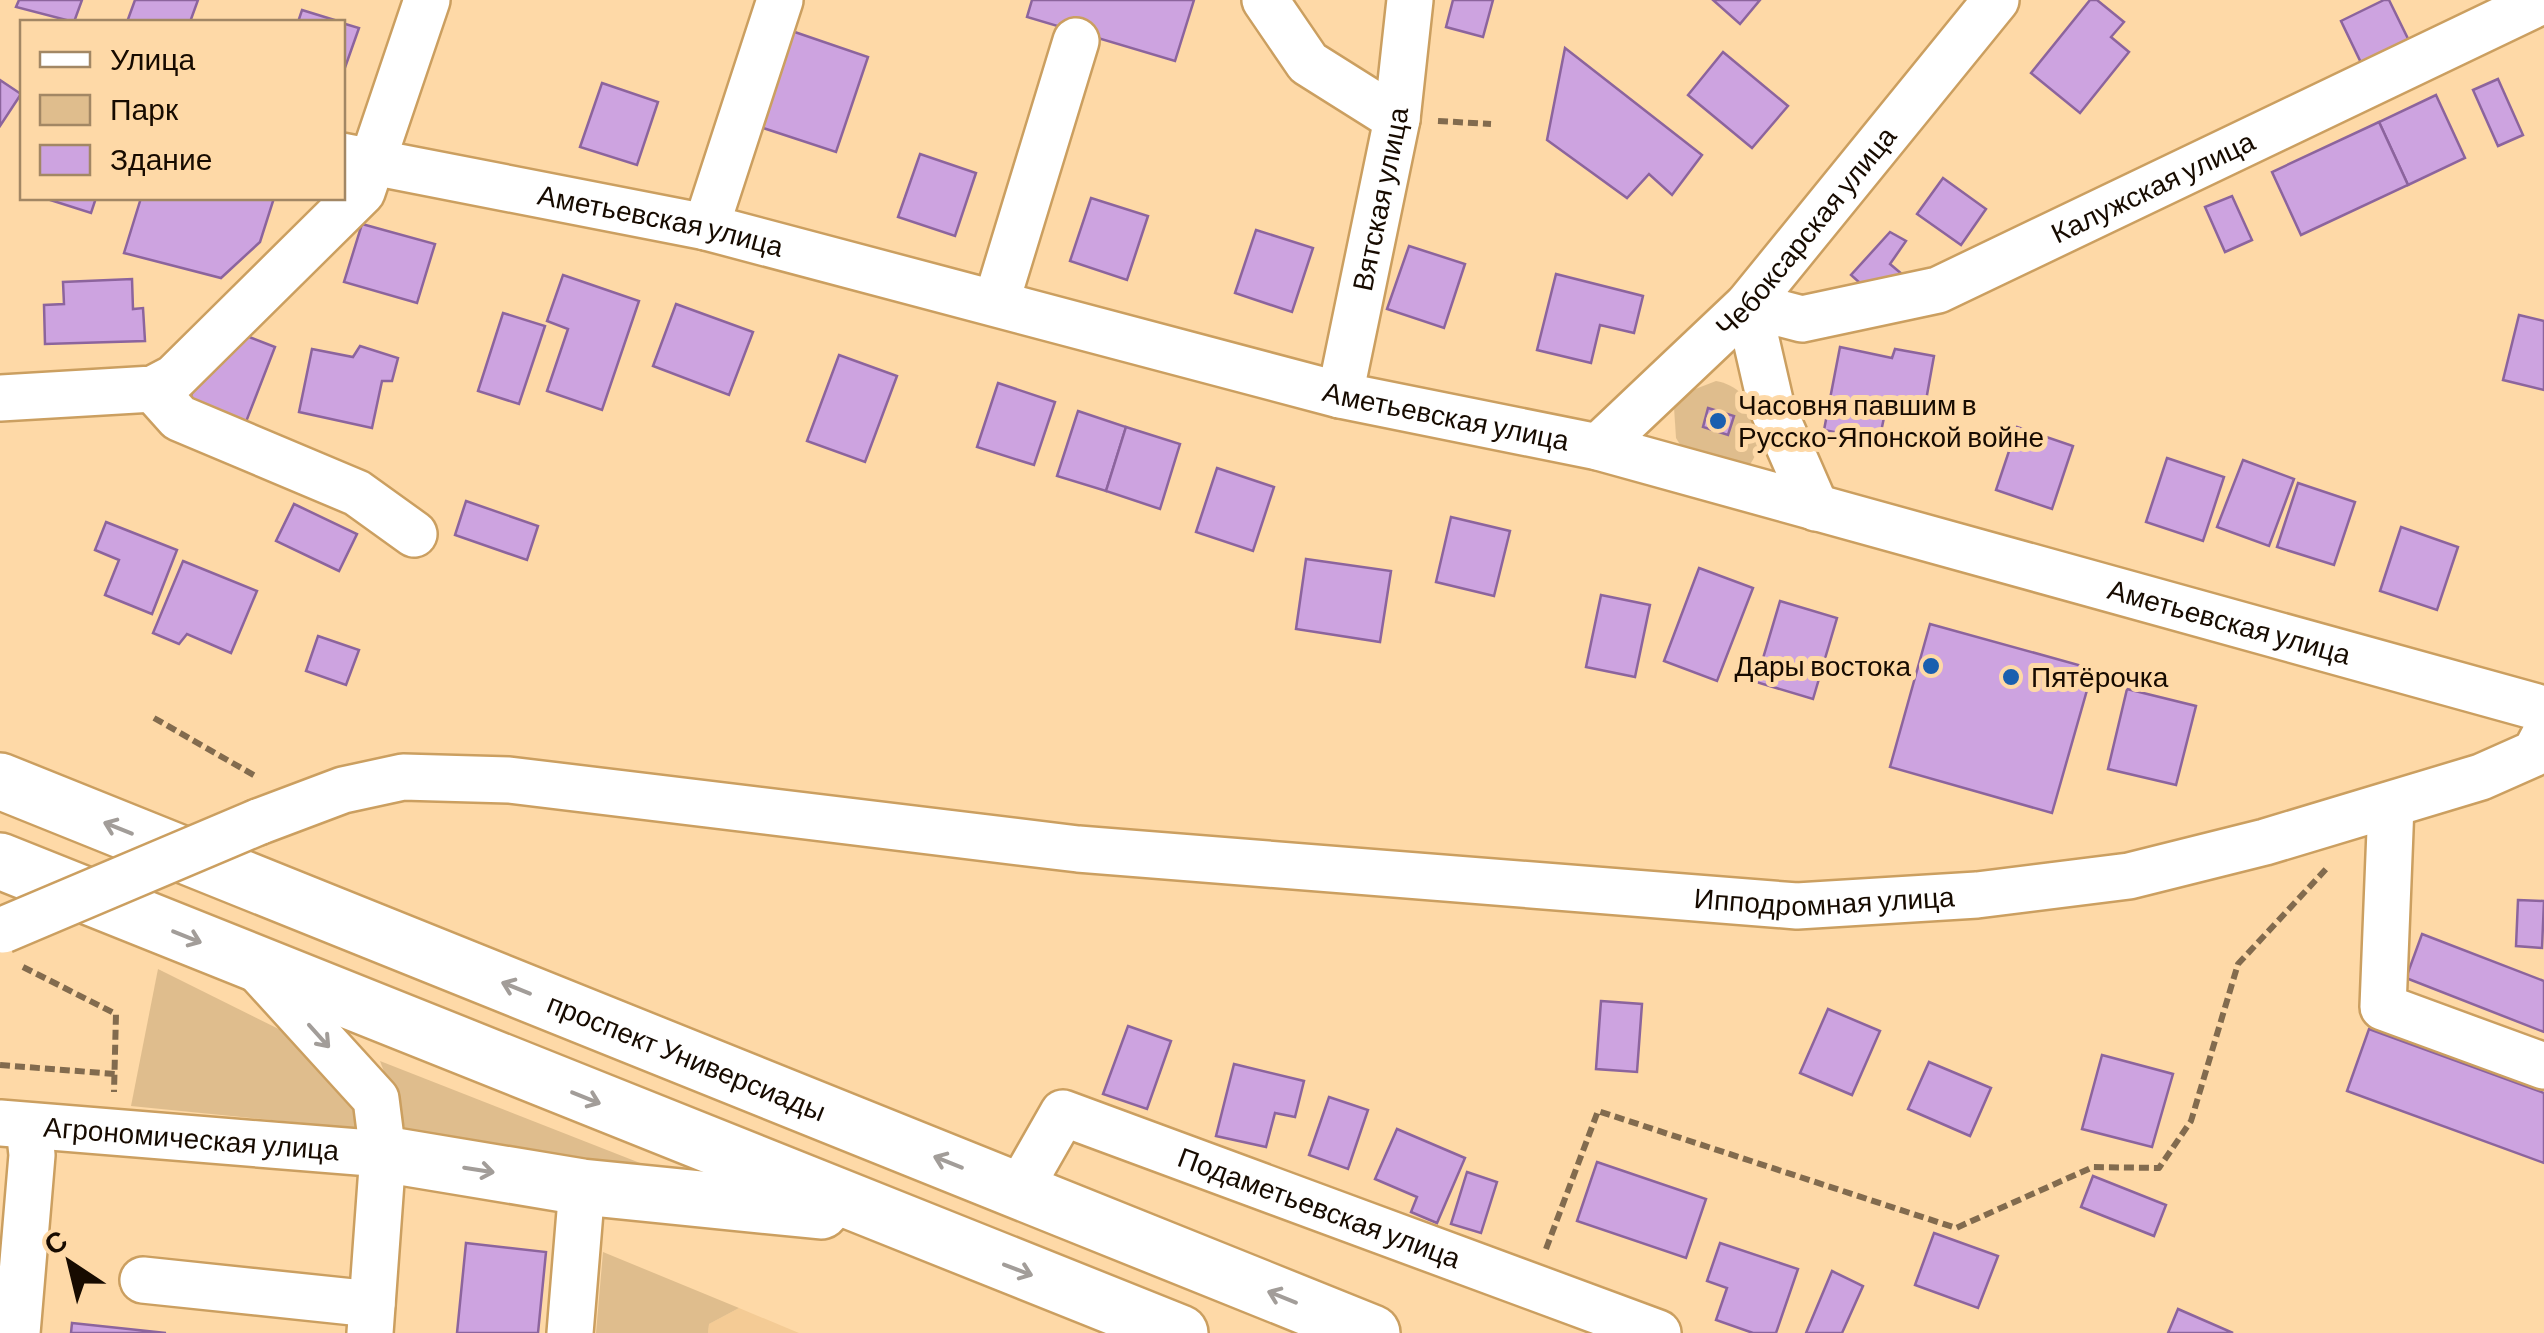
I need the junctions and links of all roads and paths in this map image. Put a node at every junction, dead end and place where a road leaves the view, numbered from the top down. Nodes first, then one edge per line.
1 (426, 0) edge
2 (780, 0) edge
3 (1265, 0) edge
4 (1410, 0) edge
5 (1996, 0) edge
6 (2544, 0) edge
7 (1076, 41) dead end
8 (1397, 119) junction
9 (1491, 124) dead end
10 (356, 159) edge
11 (706, 226) junction
12 (996, 303) junction
13 (1748, 306) junction
14 (153, 389) junction
15 (1340, 395) junction
16 (0, 398) edge
17 (1598, 447) junction
18 (1816, 508) junction
19 (414, 534) dead end
20 (2544, 710) edge
21 (154, 718) dead end
22 (2544, 736) edge
23 (249, 775) dead end
24 (0, 781) edge
25 (2390, 805) junction
26 (0, 861) edge
27 (2332, 863) dead end
28 (7, 942) edge
29 (253, 964) junction
30 (116, 1014) dead end
31 (0, 1065) edge
32 (2544, 1066) edge
33 (115, 1074) dead end
34 (15, 1125) edge
35 (383, 1154) junction
36 (582, 1187) junction
37 (1019, 1190) junction
38 (14, 1200) edge
39 (885, 1218) junction
40 (143, 1280) dead end
41 (1532, 1286) junction
42 (371, 1319) edge
43 (17, 1333) edge
44 (570, 1333) edge
45 (1180, 1333) edge
46 (1372, 1333) edge
47 (1658, 1333) edge

1 - 10 street
2 - 11 street
3 - 8 street
4 - 8 street, Вятская улица
5 - 13 street, Чебоксарская улица
6 - 13 street, Калужская улица
7 - 12 street
8 - 9 path
8 - 15 street, Вятская улица
10 - 11 street, Аметьевская улица
10 - 14 street
11 - 12 street, Аметьевская улица
12 - 15 street, Аметьевская улица
13 - 17 street, Чебоксарская улица
13 - 18 street
14 - 16 street
14 - 19 street
15 - 17 street, Аметьевская улица
17 - 18 street, Аметьевская улица
18 - 20 street, Аметьевская улица
21 - 23 path
22 - 25 street, Ипподромная улица
37 -> 24 main road, проспект Универсиады
25 - 28 street, Ипподромная улица, bridge
25 - 32 street
26 -> 29 main road
27 - 41 path
28 - 30 path
29 -> 35 street
29 -> 39 main road
31 - 33 path
34 - 35 street, Агрономическая улица
34 - 38 street
35 -> 36 main road
35 - 42 street
36 - 39 main road
36 - 44 street
37 - 41 street, Подаметьевская улица
46 -> 37 main road, проспект Универсиады
38 - 43 street
39 -> 45 main road
40 - 42 street
41 - 47 street, Подаметьевская улица

